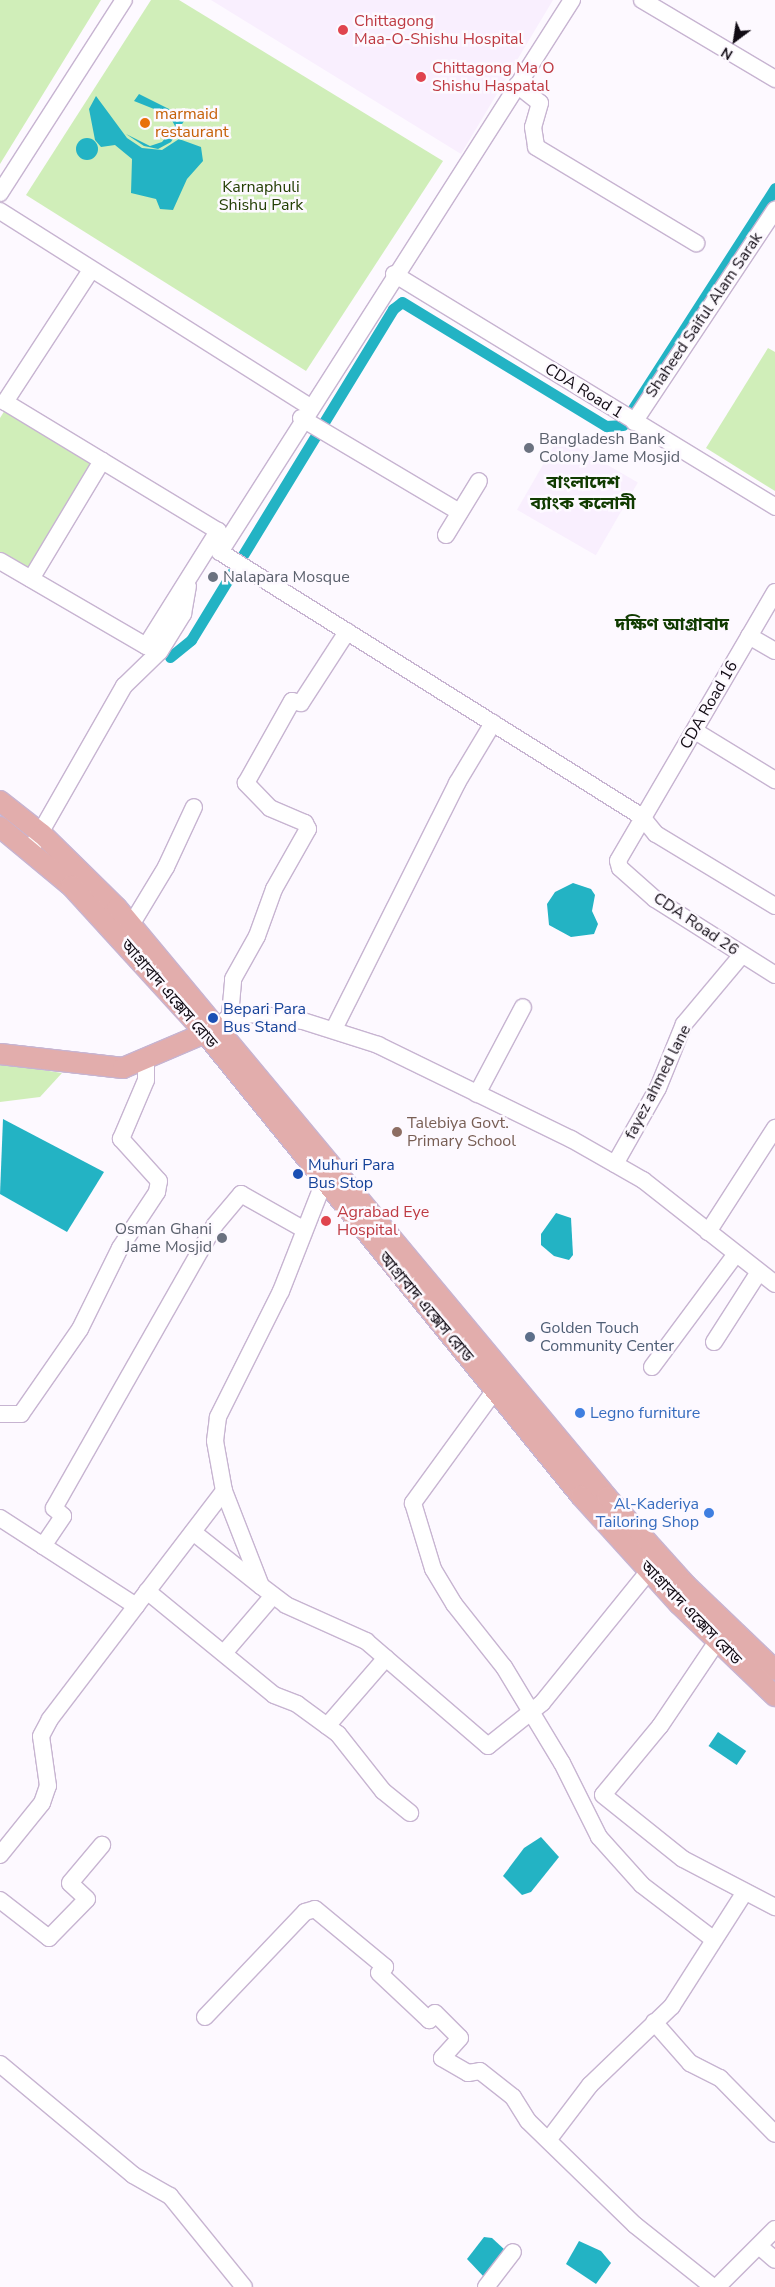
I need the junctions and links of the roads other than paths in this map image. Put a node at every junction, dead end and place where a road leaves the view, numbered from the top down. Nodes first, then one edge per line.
1 (124, 0) edge
2 (572, 0) edge
3 (642, 0) edge
4 (775, 79) edge
5 (517, 85) junction
6 (0, 193) edge
7 (775, 210) edge
8 (0, 211) edge
9 (696, 243) dead end
10 (91, 270) junction
11 (394, 274) junction
12 (2, 403) edge
13 (304, 414) junction
14 (634, 422) junction
15 (102, 462) junction
16 (479, 481) dead end
17 (775, 507) edge
18 (459, 512) junction
19 (446, 535) dead end
20 (226, 557) junction
21 (0, 561) edge
22 (31, 579) junction
23 (775, 592) edge
24 (347, 632) junction
25 (749, 636) junction
26 (775, 652) edge
27 (493, 723) junction
28 (695, 731) junction
29 (775, 780) edge
30 (0, 801) edge
31 (194, 808) dead end
32 (642, 817) junction
33 (0, 827) edge
34 (37, 841) junction
35 (775, 906) edge
36 (131, 925) junction
37 (742, 955) junction
38 (775, 975) edge
39 (523, 1006) dead end
40 (218, 1025) junction
41 (334, 1028) junction
42 (0, 1054) edge
43 (146, 1061) junction
44 (477, 1094) junction
45 (775, 1128) edge
46 (615, 1164) junction
47 (323, 1184) junction
48 (303, 1229) junction
49 (708, 1232) junction
50 (736, 1254) junction
51 (759, 1272) junction
52 (774, 1282) edge
53 (714, 1342) dead end
54 (652, 1367) dead end
55 (495, 1390) junction
56 (0, 1414) edge
57 (224, 1492) junction
58 (1, 1522) edge
59 (193, 1532) junction
60 (43, 1546) junction
61 (650, 1571) junction
62 (261, 1586) junction
63 (147, 1591) junction
64 (272, 1597) junction
65 (136, 1606) junction
66 (716, 1643) junction
67 (224, 1653) junction
68 (386, 1658) junction
69 (775, 1670) edge
70 (775, 1696) edge
71 (529, 1715) junction
72 (327, 1726) junction
73 (410, 1813) dead end
74 (102, 1845) dead end
75 (0, 1855) edge
76 (745, 1892) junction
77 (0, 1900) edge
78 (775, 1907) edge
79 (713, 1939) junction
80 (205, 2017) dead end
81 (654, 2022) junction
82 (0, 2064) edge
83 (775, 2134) edge
84 (549, 2139) junction
85 (775, 2229) edge
86 (760, 2246) junction
87 (513, 2252) dead end
88 (775, 2260) edge
89 (244, 2287) edge
90 (486, 2287) edge
91 (715, 2287) edge

1 - 6 street
2 - 5 street
3 - 4 street
5 - 9 street
5 - 11 street
7 - 14 street, Shaheed Saiful Alam Sarak
8 - 10 street
10 - 12 street
10 - 13 street
11 - 13 street
11 - 14 street, CDA Road 1
12 - 15 street
13 - 18 street
13 - 20 street
14 - 17 street, CDA Road 1
15 - 22 street
15 - 22 street
16 - 18 street
18 - 19 street
20 - 24 street
20 - 34 street
21 - 22 street
23 - 25 street, CDA Road 16
24 - 27 street
24 - 40 street
25 - 26 street
25 - 28 street, CDA Road 16
27 - 32 street
27 - 41 street
28 - 29 street
28 - 32 street, CDA Road 16
30 - 34 main road, আগ্রাবাদ এক্সেস রোড
31 - 36 street
32 - 35 street
32 - 37 street, CDA Road 26
33 - 34 main road, আগ্রাবাদ এক্সেস রোড
34 - 36 main road, আগ্রাবাদ এক্সেস রোড
34 - 40 main road, আগ্রাবাদ এক্সেস রোড
36 - 40 main road, আগ্রাবাদ এক্সেস রোড
37 - 38 street, CDA Road 26
37 - 46 street, fayez ahmed lane
39 - 44 street
40 - 41 street
40 - 43 main road
40 - 47 main road, আগ্রাবাদ এক্সেস রোড
40 - 69 main road, আগ্রাবাদ এক্সেস রোড
41 - 44 street
42 - 43 main road
43 - 56 street
44 - 46 street
45 - 49 street
46 - 49 street
47 - 48 street
47 - 55 main road, আগ্রাবাদ এক্সেস রোড
48 - 57 street
48 - 60 street
49 - 50 street
50 - 51 street
50 - 54 street
51 - 52 street
51 - 53 street
55 - 61 main road, আগ্রাবাদ এক্সেস রোড
55 - 71 street
57 - 59 street
57 - 62 street
58 - 60 street
59 - 62 street
59 - 63 street
60 - 65 street
61 - 66 main road, আগ্রাবাদ এক্সেস রোড
61 - 71 street
62 - 64 street
63 - 65 street
63 - 67 street
64 - 67 street
64 - 68 street
65 - 75 street
66 - 70 main road, আগ্রাবাদ এক্সেস রোড
66 - 76 street
67 - 72 street
68 - 71 street
68 - 72 street
71 - 79 street
72 - 73 street
74 - 77 street
76 - 78 street
76 - 79 street
79 - 81 street
80 - 84 street
81 - 83 street
81 - 84 street
82 - 89 street
84 - 91 street
85 - 86 street
86 - 88 street
86 - 91 street
87 - 90 street

